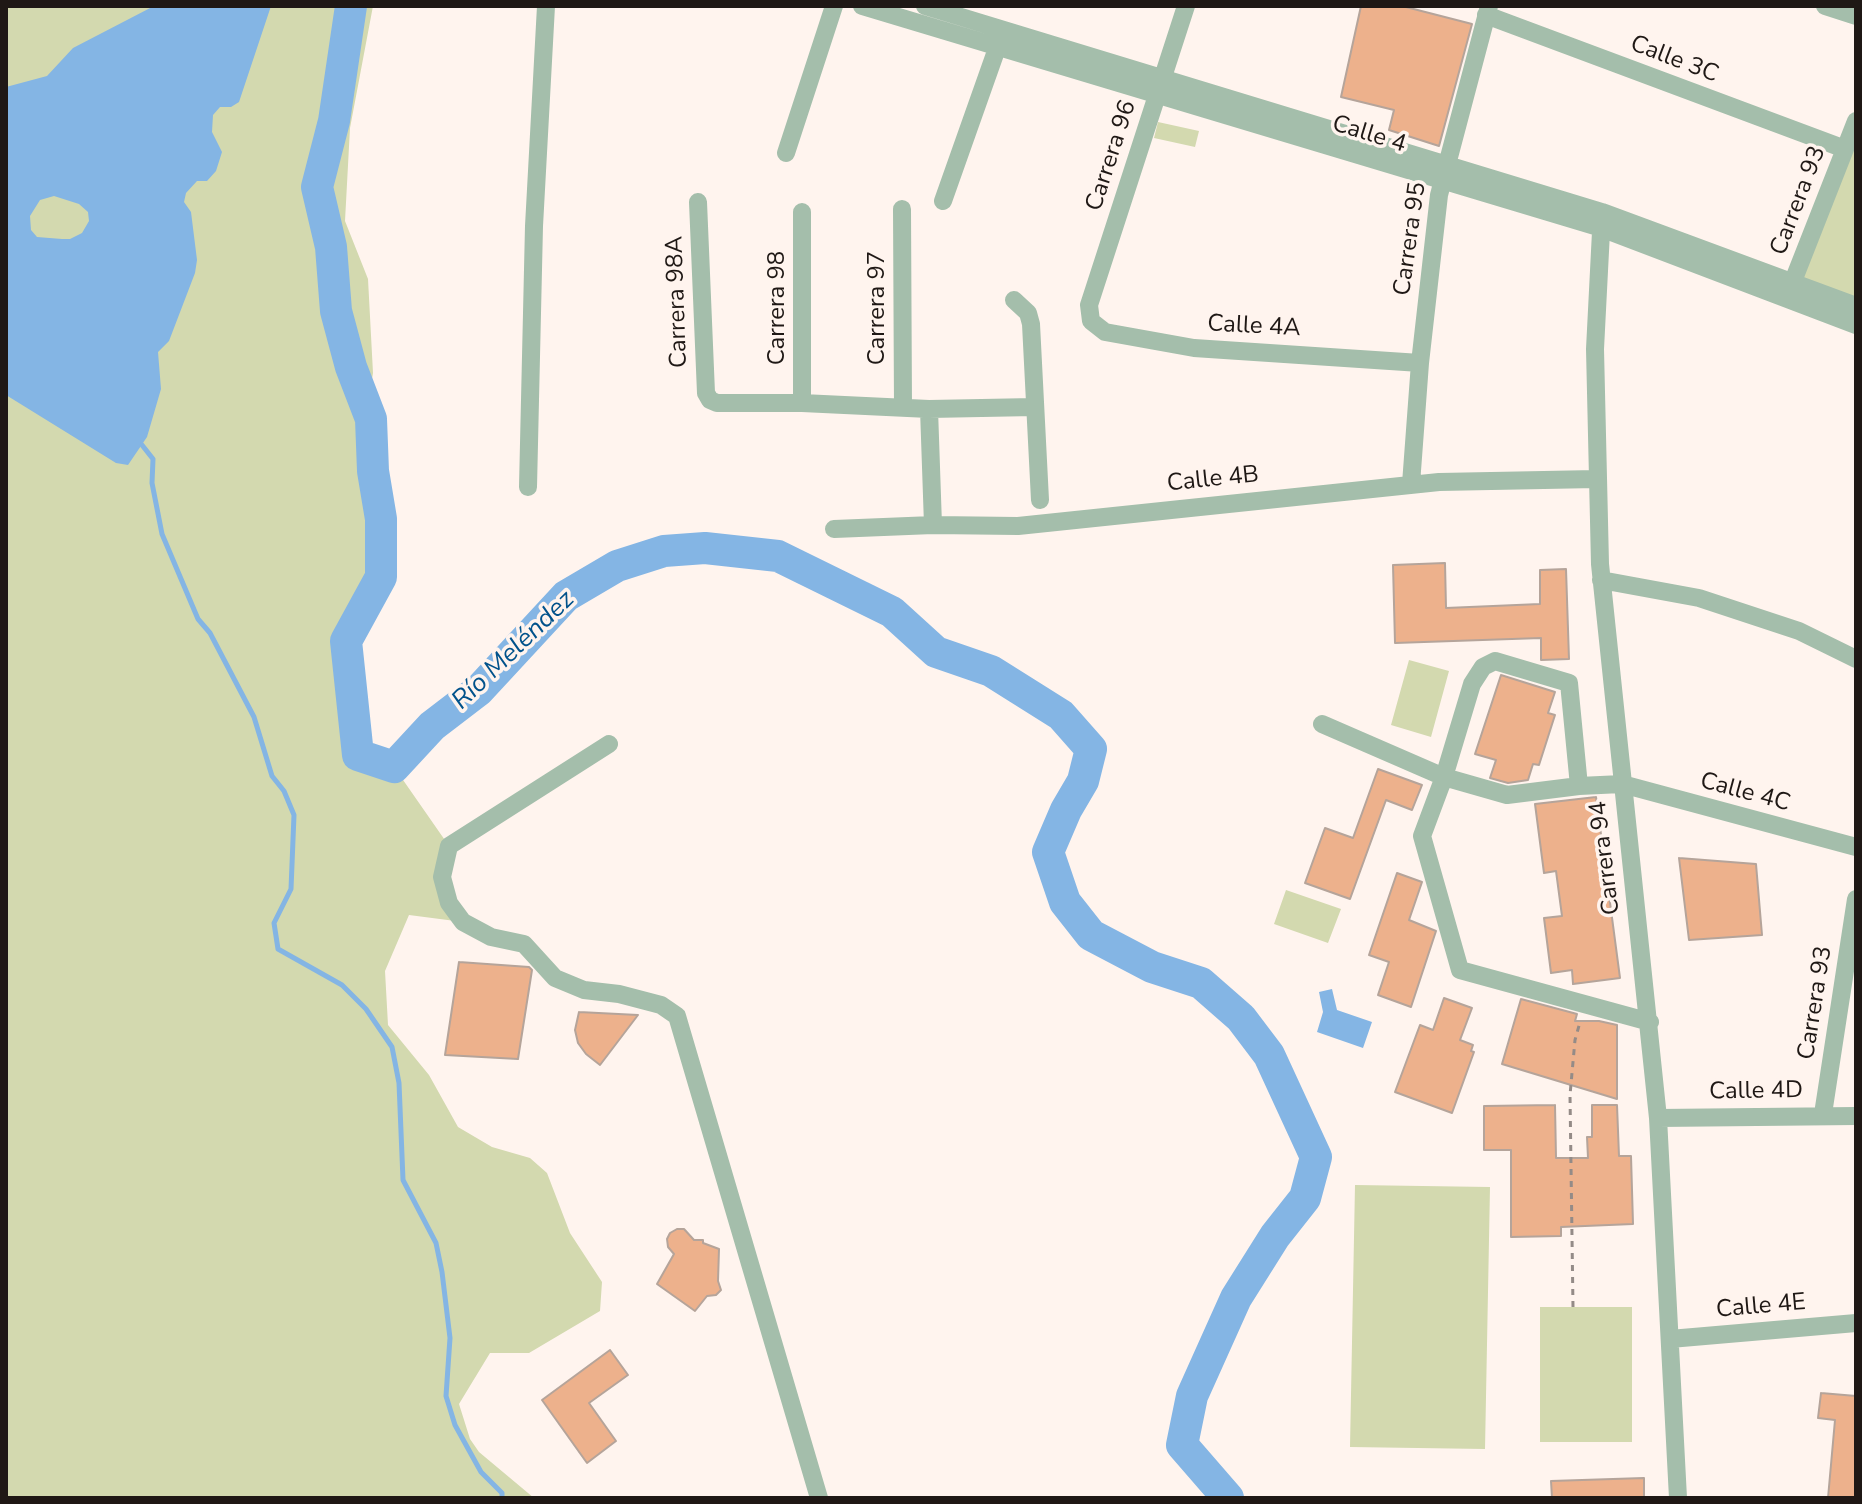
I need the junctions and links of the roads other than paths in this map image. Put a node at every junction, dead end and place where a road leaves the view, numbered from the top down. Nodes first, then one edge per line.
1 (546, 6) edge
2 (834, 6) edge
3 (862, 6) edge
4 (925, 6) edge
5 (1186, 6) edge
6 (1825, 6) edge
7 (1488, 10) edge
8 (1856, 16) edge
9 (1000, 38) junction
10 (1163, 77) junction
11 (1157, 95) junction
12 (1856, 121) edge
13 (1845, 149) junction
14 (786, 153) dead end
15 (1444, 173) junction
16 (943, 201) dead end
17 (698, 202) dead end
18 (902, 209) dead end
19 (802, 212) dead end
20 (1602, 220) junction
21 (1790, 291) junction
22 (1014, 300) dead end
23 (1856, 306) edge
24 (1091, 321) joint
25 (1856, 325) edge
26 (1420, 363) junction
27 (802, 403) junction
28 (903, 407) junction
29 (1034, 407) junction
30 (929, 409) junction
31 (1596, 479) junction
32 (1411, 484) junction
33 (528, 487) dead end
34 (1040, 500) dead end
35 (933, 525) junction
36 (834, 529) dead end
37 (1601, 580) junction
38 (1856, 659) edge
39 (1322, 724) dead end
40 (609, 744) dead end
41 (1444, 777) junction
42 (1622, 784) junction
43 (1579, 786) junction
44 (1856, 847) edge
45 (1856, 899) edge
46 (1650, 1022) junction
47 (1823, 1114) junction
48 (1856, 1116) edge
49 (1658, 1118) junction
50 (1856, 1323) edge
51 (1670, 1339) junction
52 (819, 1498) edge
53 (1678, 1498) edge

1 - 33 street
2 - 14 street
3 - 9 street, Calle 4
4 - 9 street, Calle 4
5 - 10 street, Carrera 96
6 - 8 street
7 - 13 street, Calle 3C
7 - 15 street, Carrera 95
9 - 10 street, Calle 4
9 - 11 street, Calle 4
9 - 16 street
10 - 11 street, Carrera 96
10 - 15 street, Calle 4
11 - 15 street, Calle 4
11 - 24 street, Carrera 96
12 - 13 street, Carrera 93
13 - 21 street, Carrera 93
15 - 20 street, Calle 4
15 - 26 street, Carrera 95
17 - 27 street, Carrera 98A
18 - 28 street, Carrera 97
19 - 27 street, Carrera 98
20 - 21 street, Calle 4
20 - 31 street, Carrera 94
21 - 23 street, Calle 4
21 - 25 street, Calle 4
22 - 29 street
24 - 26 street, Calle 4A
26 - 32 street, Carrera 95
27 - 28 street
28 - 30 street
29 - 30 street
29 - 34 street
30 - 35 street
31 - 32 street, Calle 4B
31 - 37 street, Carrera 94
32 - 35 street, Calle 4B
35 - 36 street, Calle 4B
37 - 38 street
37 - 42 street, Carrera 94
39 - 41 street, Calle 4C
40 - 52 street
41 - 43 street, Calle 4C
41 - 43 street
41 - 46 street
42 - 43 street, Calle 4C
42 - 44 street, Calle 4C
42 - 46 street, Carrera 94
45 - 47 street, Carrera 93
46 - 49 street, Carrera 94
47 - 48 street, Calle 4D
47 - 49 street, Calle 4D
49 - 51 street, Carrera 94
50 - 51 street, Calle 4E
51 - 53 street, Carrera 94

